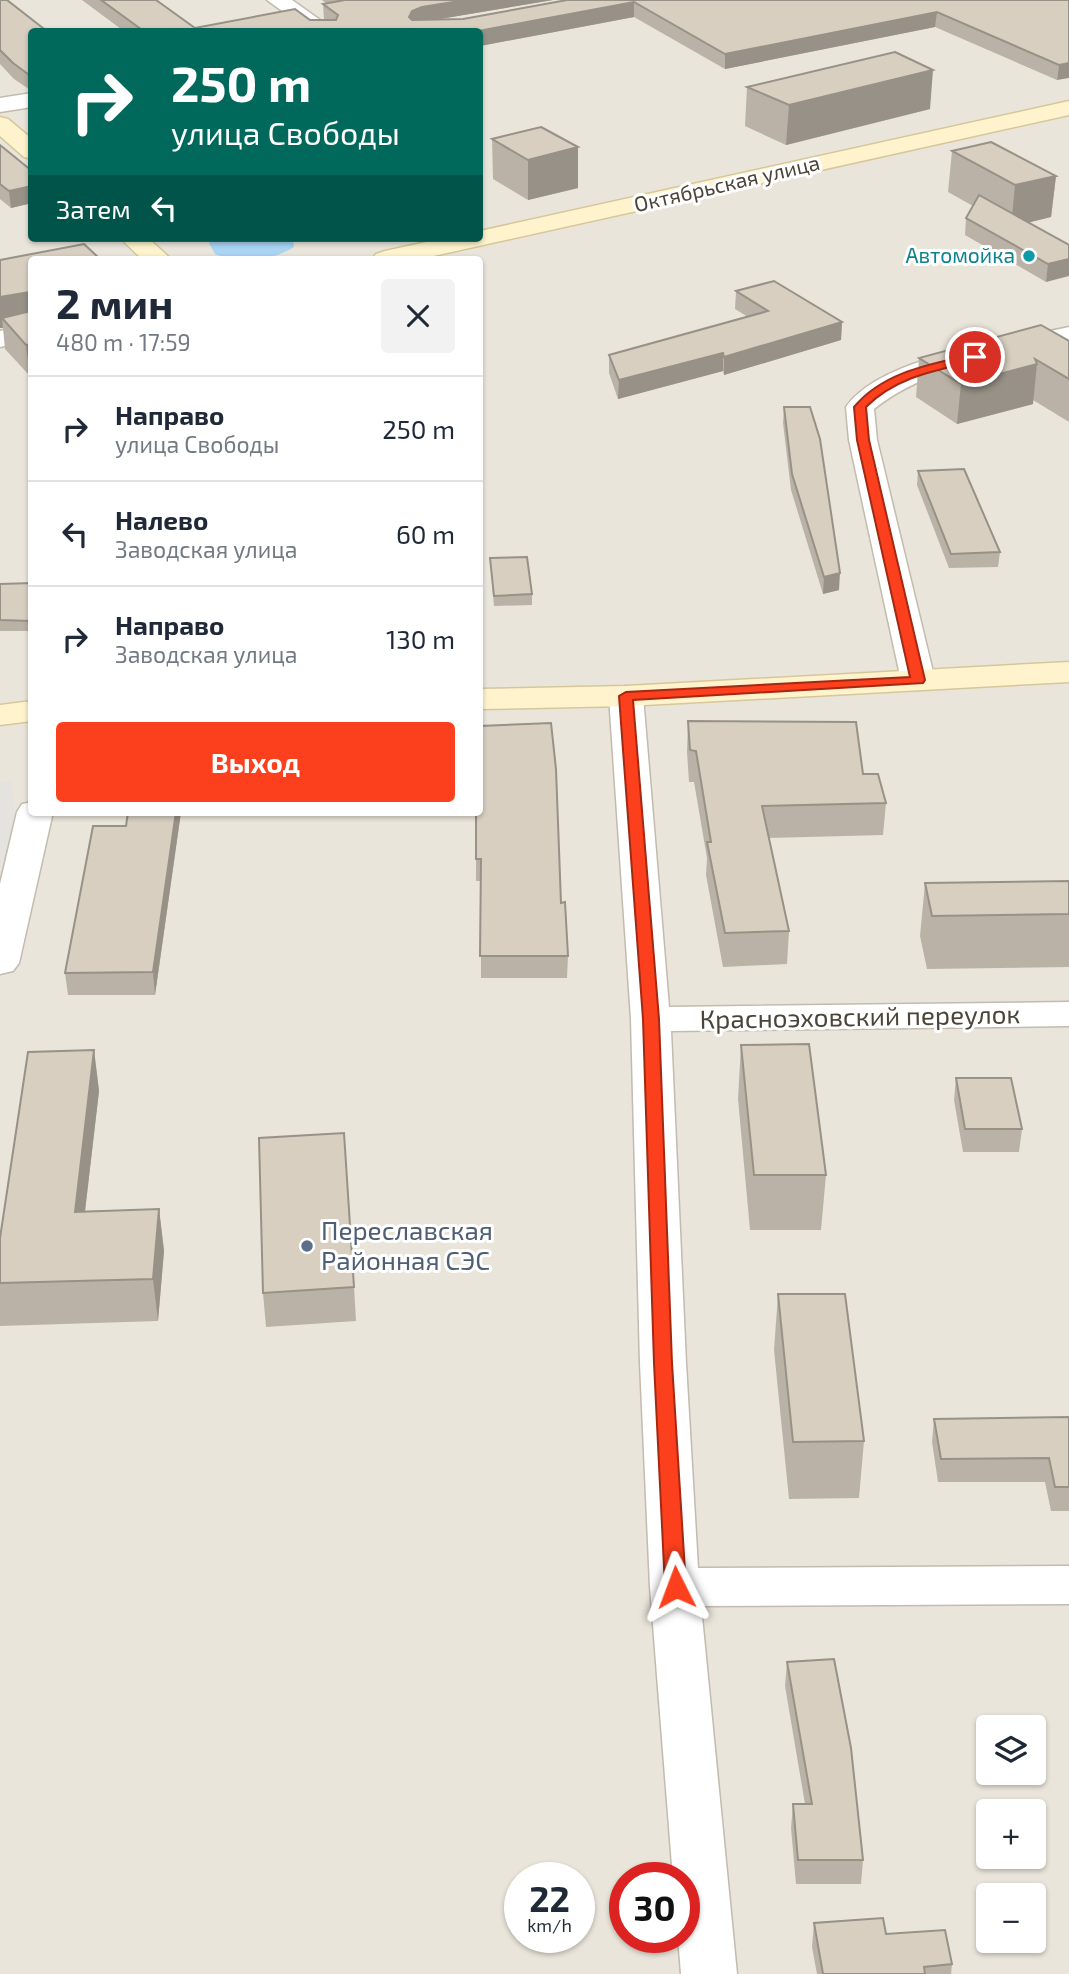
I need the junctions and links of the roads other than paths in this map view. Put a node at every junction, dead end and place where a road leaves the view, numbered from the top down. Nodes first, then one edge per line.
1 (278, 0) edge
2 (320, 28) edge
3 (28, 101) edge
4 (0, 105) edge
5 (1069, 108) edge
6 (0, 124) edge
7 (28, 148) edge
8 (483, 237) edge
9 (138, 242) edge
10 (462, 242) edge
11 (154, 256) edge
12 (399, 256) edge
13 (28, 333) edge
14 (1069, 335) edge
15 (0, 339) edge
16 (1069, 672) edge
17 (918, 680) junction
18 (626, 696) junction
19 (483, 699) edge
20 (28, 712) edge
21 (0, 715) edge
22 (34, 816) edge
23 (0, 963) edge
24 (1069, 1014) edge
25 (651, 1019) junction
26 (1069, 1586) edge
27 (676, 1587) junction
28 (709, 1974) edge

1 - 2 street
3 - 4 street
5 - 8 street, Октябрьская улица
6 - 7 street
9 - 11 street
10 - 12 street, Октябрьская улица
13 - 15 street
14 - 17 street
16 - 17 street
17 - 18 street
18 - 19 street
18 - 25 street
20 - 21 street
22 - 23 street
24 - 25 street, Красноэховский переулок
25 - 27 street
26 - 27 street
27 - 28 street

